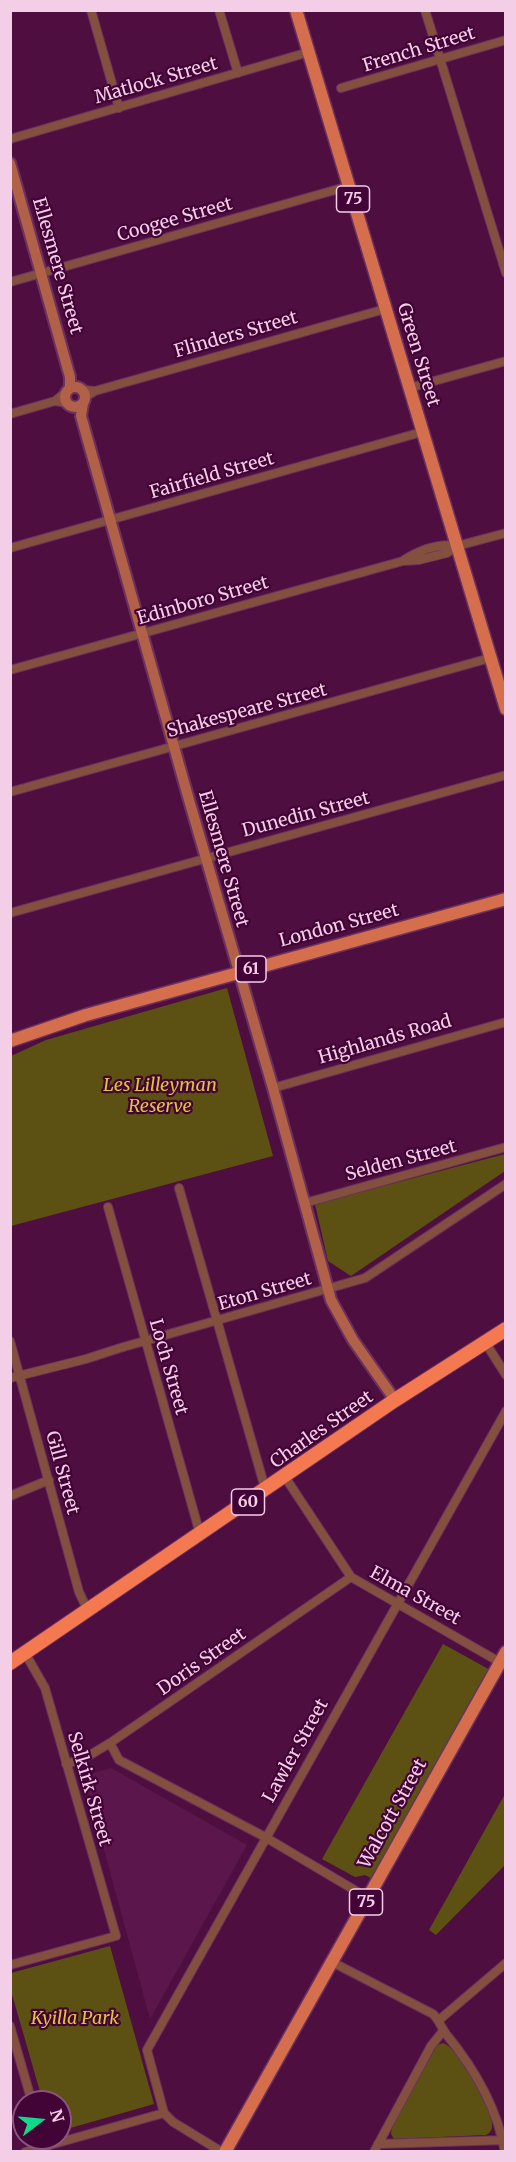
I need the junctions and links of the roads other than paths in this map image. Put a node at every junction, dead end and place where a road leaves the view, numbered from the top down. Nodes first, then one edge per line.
1 (91, 10) edge
2 (219, 10) edge
3 (296, 10) edge
4 (425, 10) edge
5 (506, 40) edge
6 (309, 51) junction
7 (439, 58) junction
8 (238, 73) junction
9 (341, 88) dead end
10 (119, 108) junction
11 (10, 138) edge
12 (10, 164) edge
13 (348, 186) junction
14 (42, 273) junction
15 (506, 273) edge
16 (10, 282) edge
17 (385, 309) junction
18 (506, 361) edge
19 (409, 388) junction
20 (77, 393) junction
21 (10, 414) edge
22 (422, 432) junction
23 (111, 520) junction
24 (506, 533) edge
25 (457, 546) junction
26 (10, 548) edge
27 (142, 634) junction
28 (490, 658) junction
29 (10, 670) edge
30 (502, 686) edge
31 (506, 709) edge
32 (174, 746) junction
33 (506, 775) edge
34 (10, 792) edge
35 (206, 858) junction
36 (506, 900) edge
37 (10, 913) edge
38 (239, 973) junction
39 (506, 1022) edge
40 (10, 1041) edge
41 (273, 1088) junction
42 (506, 1147) edge
43 (506, 1184) edge
44 (179, 1188) dead end
45 (305, 1203) junction
46 (108, 1207) dead end
47 (328, 1289) junction
48 (218, 1321) junction
49 (506, 1329) edge
50 (145, 1340) junction
51 (10, 1341) edge
52 (485, 1342) junction
53 (506, 1374) edge
54 (20, 1376) junction
55 (10, 1378) edge
56 (395, 1401) junction
57 (506, 1411) edge
58 (285, 1477) junction
59 (49, 1480) junction
60 (268, 1489) junction
61 (10, 1496) edge
62 (200, 1535) junction
63 (351, 1577) junction
64 (396, 1603) junction
65 (88, 1611) junction
66 (25, 1653) junction
67 (504, 1659) edge
68 (10, 1663) edge
69 (110, 1743) junction
70 (66, 1764) junction
71 (265, 1837) junction
72 (368, 1898) junction
73 (332, 1962) junction
74 (506, 1963) edge
75 (10, 1965) edge
76 (439, 2020) junction
77 (10, 2026) edge
78 (443, 2031) junction
79 (29, 2090) edge
80 (164, 2113) junction
81 (72, 2138) edge
82 (504, 2140) edge
83 (376, 2148) edge
84 (224, 2151) edge
85 (505, 2151) edge

1 - 10 street
2 - 8 street
3 - 6 main road, Green Street / 75
4 - 7 street
5 - 7 street, French Street
6 - 8 street, Matlock Street
6 - 13 main road, Green Street / 75
7 - 9 street, French Street
7 - 15 street
8 - 10 street, Matlock Street
10 - 11 street, Matlock Street
12 - 14 street, Ellesmere Street
13 - 14 street, Coogee Street
13 - 17 main road, Green Street / 75
14 - 16 street, Coogee Street
14 - 20 street, Ellesmere Street
17 - 19 main road, Green Street / 75
17 - 20 street, Flinders Street
18 - 19 street
19 - 22 main road, Green Street / 75
20 - 21 street, Flinders Street
20 - 23 street, Ellesmere Street
22 - 23 street, Fairfield Street
22 - 25 main road, Green Street / 75
23 - 26 street, Fairfield Street
23 - 27 street, Ellesmere Street
24 - 25 street, Edinboro Street
25 - 27 street, Edinboro Street
25 - 28 main road, Green Street / 75
27 - 29 street, Edinboro Street
27 - 32 street, Ellesmere Street
28 - 30 main road, Green Street / 75
28 - 32 street, Shakespeare Street
30 - 31 main road, Green Street / 75
32 - 34 street, Shakespeare Street
32 - 35 street, Ellesmere Street
33 - 35 street, Dunedin Street
35 - 37 street, Dunedin Street
35 - 38 street, Ellesmere Street
36 - 38 main road, London Street / 61
38 - 40 main road, London Street / 61
38 - 41 street, Ellesmere Street
39 - 41 street, Highlands Road
41 - 45 street, Ellesmere Street
42 - 45 street, Selden Street
43 - 47 street, Eton Street
44 - 48 street
45 - 47 street, Ellesmere Street
46 - 50 street, Loch Street
47 - 48 street, Eton Street
47 - 56 street, Ellesmere Street
48 - 50 street, Eton Street
48 - 60 street
49 - 52 highway, Charles Street / 60
50 - 54 street, Eton Street
50 - 62 street, Loch Street
51 - 54 street, Gill Street
52 - 53 street
52 - 56 highway, Charles Street / 60
54 - 55 street, Eton Street
54 - 59 street, Gill Street
56 - 58 highway, Charles Street / 60
57 - 64 street, Lawler Street
58 - 60 highway, Charles Street / 60
58 - 63 street, Elma Street
59 - 61 street
59 - 65 street, Gill Street
60 - 62 highway, Charles Street / 60
62 - 65 highway, Charles Street / 60
63 - 64 street, Elma Street
63 - 69 street, Doris Street
64 - 67 street, Elma Street
64 - 71 street, Lawler Street
65 - 66 highway, Charles Street / 60
66 - 68 highway, Charles Street / 60
66 - 70 street, Selkirk Street
67 - 72 main road, Walcott Street / 75
69 - 70 street, Doris Street
69 - 71 street
70 - 75 street, Selkirk Street
71 - 72 street
71 - 80 street, Lawler Street
72 - 73 main road, Walcott Street / 75
73 - 76 street
73 - 84 main road, Walcott Street / 75
74 - 76 street
76 - 78 street
77 - 79 street
78 - 82 street
78 - 83 street
80 - 81 street
80 - 84 street
82 - 83 street
82 - 85 street

